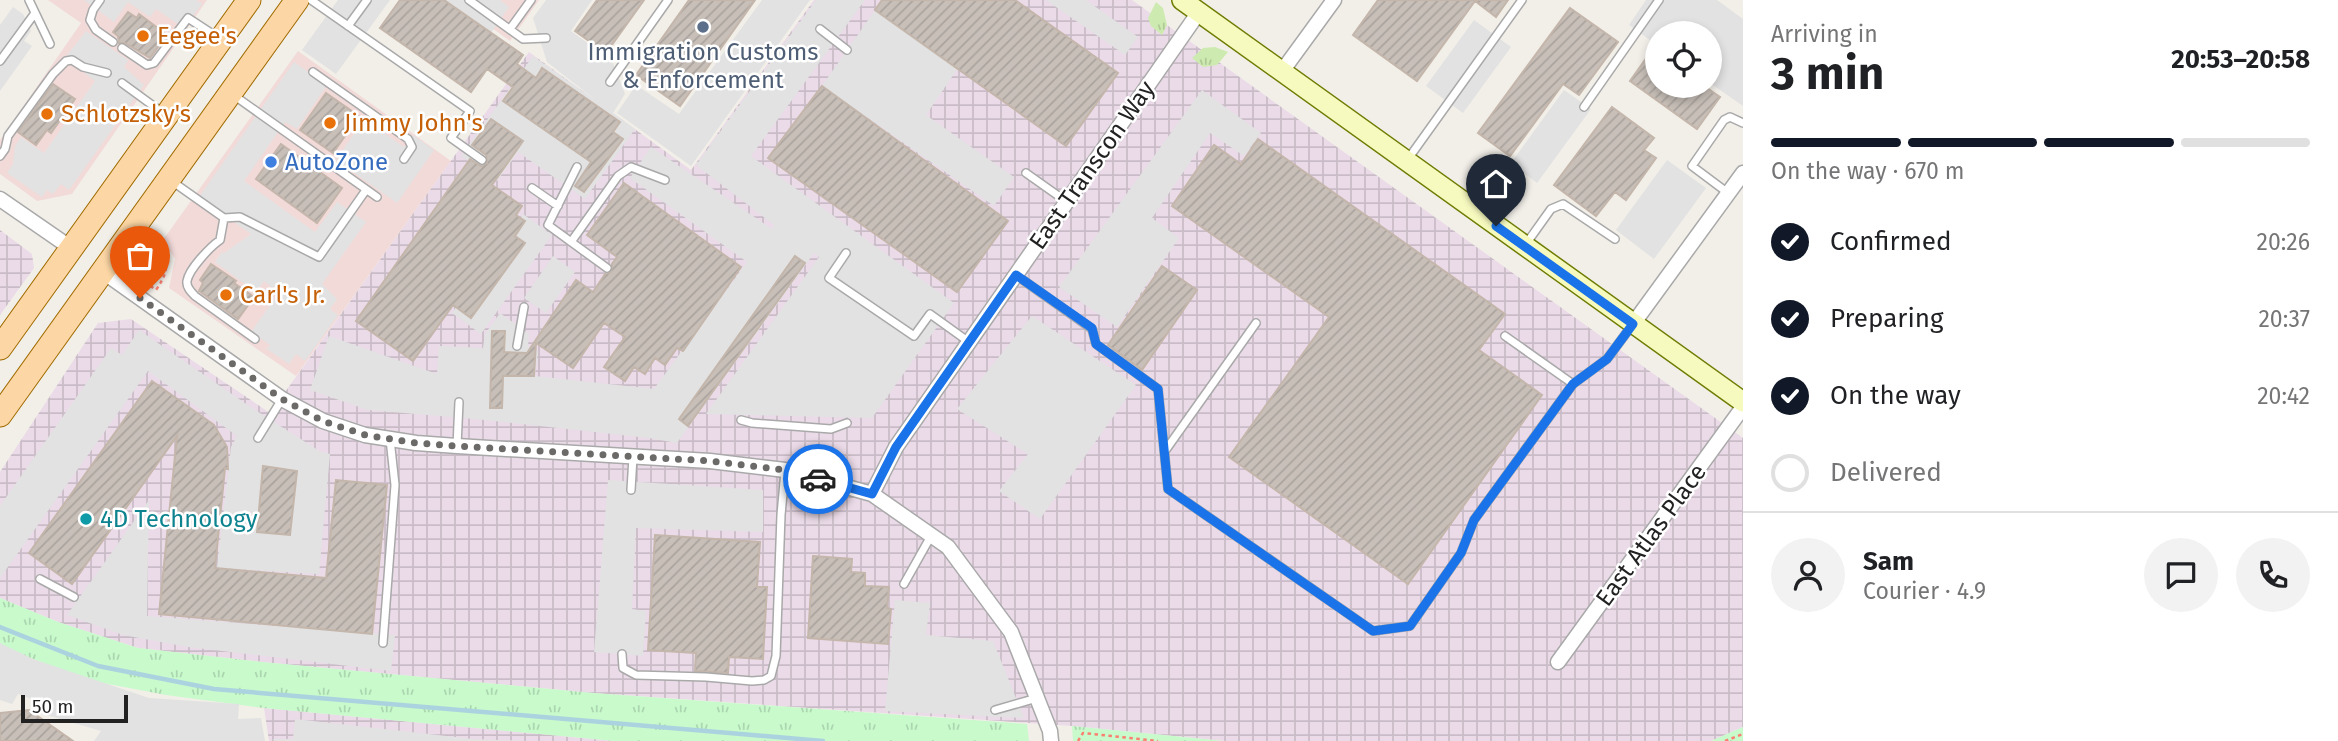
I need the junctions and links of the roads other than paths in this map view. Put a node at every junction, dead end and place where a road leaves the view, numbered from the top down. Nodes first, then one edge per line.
1 (29, 0) edge
2 (100, 0) edge
3 (249, 0) edge
4 (297, 0) edge
5 (311, 0) edge
6 (367, 0) edge
7 (470, 0) edge
8 (531, 0) edge
9 (668, 0) edge
10 (1182, 0) edge
11 (1334, 0) edge
12 (1522, 0) edge
13 (1659, 0) edge
14 (1199, 12) junction
15 (35, 13) junction
16 (348, 26) junction
17 (510, 29) junction
18 (820, 29) dead end
19 (546, 38) dead end
20 (220, 40) junction
21 (113, 42) dead end
22 (50, 44) dead end
23 (122, 48) dead end
24 (847, 50) dead end
25 (0, 61) edge
26 (1283, 70) junction
27 (313, 72) dead end
28 (107, 74) dead end
29 (610, 82) dead end
30 (122, 83) dead end
31 (230, 92) junction
32 (1584, 107) dead end
33 (167, 115) junction
34 (1743, 122) edge
35 (2, 153) edge
36 (404, 159) dead end
37 (482, 160) dead end
38 (1406, 162) junction
39 (577, 167) dead end
40 (1026, 173) dead end
41 (1743, 173) edge
42 (168, 179) junction
43 (665, 180) dead end
44 (532, 188) dead end
45 (366, 190) junction
46 (1728, 193) junction
47 (377, 197) dead end
48 (0, 199) edge
49 (1067, 202) junction
50 (558, 205) junction
51 (224, 218) junction
52 (1615, 239) dead end
53 (571, 242) junction
54 (1524, 246) junction
55 (71, 248) junction
56 (846, 253) dead end
57 (607, 268) dead end
58 (102, 271) junction
59 (1016, 275) junction
60 (524, 307) dead end
61 (1256, 323) dead end
62 (1633, 324) junction
63 (1505, 335) dead end
64 (255, 340) dead end
65 (969, 342) junction
66 (517, 346) dead end
67 (0, 348) edge
68 (1573, 384) junction
69 (282, 399) junction
70 (459, 402) dead end
71 (1743, 404) edge
72 (0, 415) edge
73 (741, 420) dead end
74 (847, 423) dead end
75 (258, 438) dead end
76 (390, 439) junction
77 (457, 446) junction
78 (1164, 452) junction
79 (634, 457) junction
80 (785, 470) junction
81 (631, 490) dead end
82 (872, 494) junction
83 (931, 535) junction
84 (40, 579) dead end
85 (904, 583) dead end
86 (74, 597) dead end
87 (383, 643) dead end
88 (622, 654) dead end
89 (1558, 662) dead end
90 (1037, 698) junction
91 (995, 710) dead end
92 (1051, 741) edge

1 - 15 lane
2 - 21 lane
3 - 20 main road
4 - 31 main road
5 - 16 lane
6 - 16 lane
7 - 17 lane
8 - 17 lane
9 - 29 lane
10 - 14 street
11 - 26 street
12 - 38 lane
13 - 32 lane
14 - 26 street
14 - 49 street, East Transcon Way
15 - 22 lane
15 - 25 lane
16 - 37 lane
17 - 19 lane
18 - 24 lane
20 - 23 lane
20 - 33 main road
26 - 38 street
27 - 36 lane
28 - 35 lane
30 - 33 lane
31 - 42 main road
31 - 45 lane
33 - 55 main road
34 - 46 lane
38 - 54 street
39 - 50 lane
40 - 49 lane
41 - 46 street
42 - 51 lane
42 - 58 main road
43 - 53 lane
44 - 50 lane
45 - 47 lane
45 - 51 lane
46 - 62 street
48 - 55 street
49 - 59 street, East Transcon Way
50 - 53 lane
51 - 64 lane
52 - 54 lane
53 - 57 lane
54 - 62 street
55 - 58 main road
55 - 67 main road
56 - 65 lane
58 - 69 street
58 - 72 main road
59 - 65 street, East Transcon Way
59 - 78 lane
60 - 66 lane
61 - 78 lane
62 - 68 lane
62 - 71 street
63 - 68 lane
65 - 82 street, East Transcon Way
68 - 78 lane
69 - 75 lane
69 - 76 street
70 - 77 lane
71 - 89 street, East Atlas Place
73 - 74 lane
76 - 77 street
76 - 87 lane
77 - 79 street
79 - 80 street
79 - 81 lane
80 - 82 street
80 - 88 lane
82 - 83 street
83 - 85 lane
83 - 90 street
84 - 86 lane
90 - 91 lane
90 - 92 street

